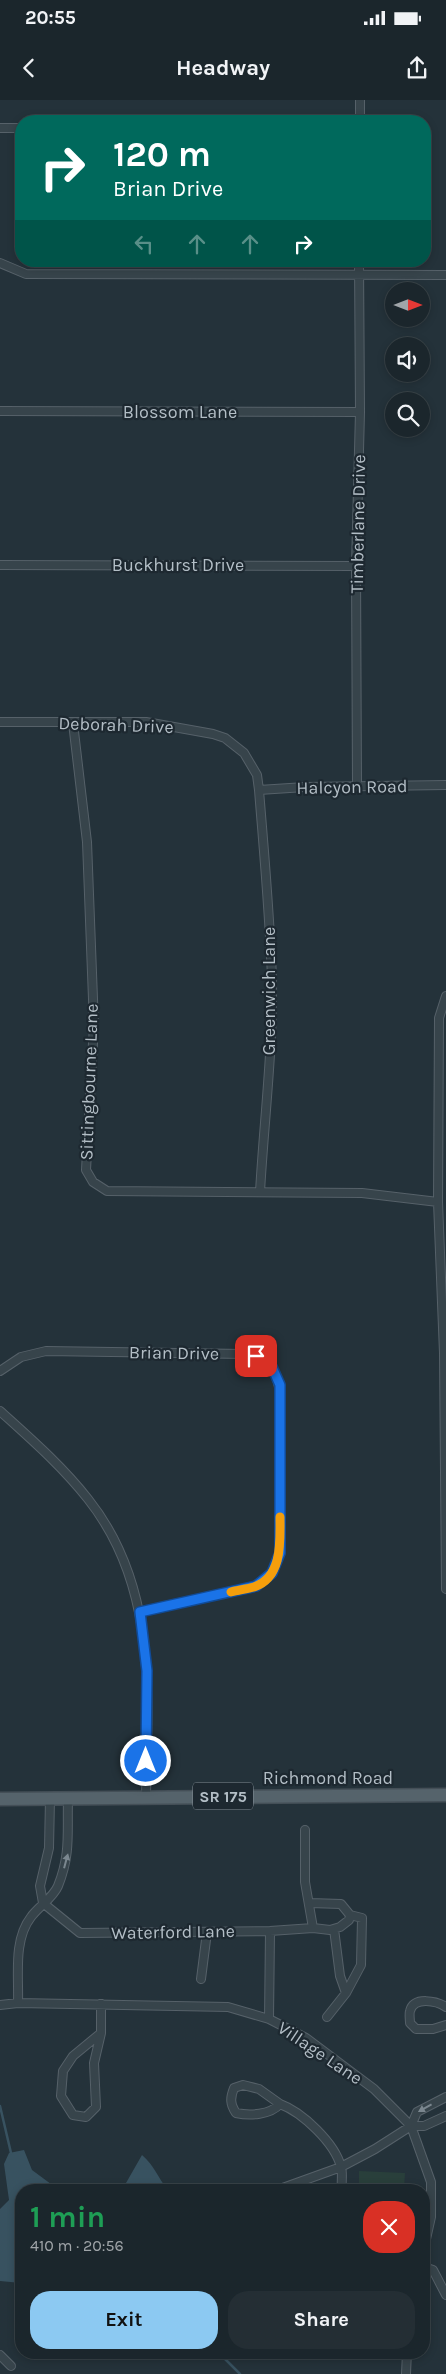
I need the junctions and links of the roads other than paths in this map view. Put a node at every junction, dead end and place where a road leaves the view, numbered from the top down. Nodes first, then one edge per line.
1 (360, 100) edge
2 (360, 115) edge
3 (0, 128) edge
4 (15, 128) edge
5 (0, 263) edge
6 (359, 267) edge
7 (359, 273) junction
8 (446, 274) edge
9 (0, 411) edge
10 (360, 412) junction
11 (0, 565) edge
12 (356, 566) junction
13 (0, 722) edge
14 (72, 722) junction
15 (446, 785) edge
16 (357, 786) junction
17 (259, 790) junction
18 (446, 996) edge
19 (260, 1192) junction
20 (438, 1202) junction
21 (0, 1371) edge
22 (0, 1411) edge
23 (446, 1589) edge
24 (140, 1612) junction
25 (446, 1795) edge
26 (146, 1796) junction
27 (0, 1799) edge
28 (50, 1799) junction
29 (68, 1800) junction
30 (304, 1830) dead end
31 (43, 1903) junction
32 (310, 1904) junction
33 (350, 1915) junction
34 (313, 1928) junction
35 (334, 1929) junction
36 (270, 1931) junction
37 (207, 1932) junction
38 (201, 1979) dead end
39 (346, 1993) junction
40 (18, 2003) junction
41 (101, 2004) junction
42 (0, 2005) edge
43 (446, 2007) edge
44 (327, 2017) dead end
45 (269, 2019) junction
46 (446, 2025) edge
47 (101, 2033) junction
48 (446, 2097) edge
49 (280, 2104) junction
50 (446, 2116) edge
51 (411, 2126) junction
52 (341, 2167) junction
53 (294, 2184) edge
54 (342, 2184) edge
55 (430, 2222) edge
56 (430, 2269) edge
57 (446, 2295) edge
58 (0, 2355) edge
59 (407, 2359) edge
60 (11, 2366) dead end
61 (406, 2374) edge

1 - 2 street
3 - 4 street
5 - 7 street
6 - 7 street, Timberlane Drive
7 - 8 street
7 - 10 street, Timberlane Drive
9 - 10 street, Blossom Lane
10 - 12 street, Timberlane Drive
11 - 12 street, Buckhurst Drive
12 - 16 street, Timberlane Drive
13 - 14 street, Deborah Drive
14 - 17 street, Deborah Drive
14 - 19 street, Sittingbourne Lane
15 - 16 street, Halcyon Road
16 - 17 street, Halcyon Road
17 - 19 street, Greenwich Lane
18 - 20 street
19 - 20 street, Sittingbourne Lane
20 - 23 street
21 - 24 street, Brian Drive
22 - 24 street
24 - 26 street
25 - 26 main road, Richmond Road / SR 175
26 - 29 main road, Richmond Road / SR 175
27 - 28 main road, Richmond Road / SR 175
28 - 29 main road, Richmond Road / SR 175
28 - 31 street
31 -> 29 street
30 - 32 street
31 - 37 street, Waterford Lane
31 - 40 street
32 - 33 street
32 - 34 street
33 - 35 street
33 - 39 street
34 - 35 street, Waterford Lane
34 - 36 street, Waterford Lane
35 - 39 street
36 - 37 street, Waterford Lane
36 - 45 street
37 - 38 street
39 - 44 street
40 - 41 street, Village Lane
40 - 42 street, Village Lane
41 - 45 street, Village Lane
41 - 47 street
43 - 46 street
45 - 51 street, Village Lane
47 - 47 street
48 -> 51 street
49 - 49 street
49 - 52 street
50 - 51 street
51 - 52 street
51 - 55 street, Village Lane
52 - 53 street
52 - 54 street
56 - 57 street
58 - 60 street
59 - 61 street

